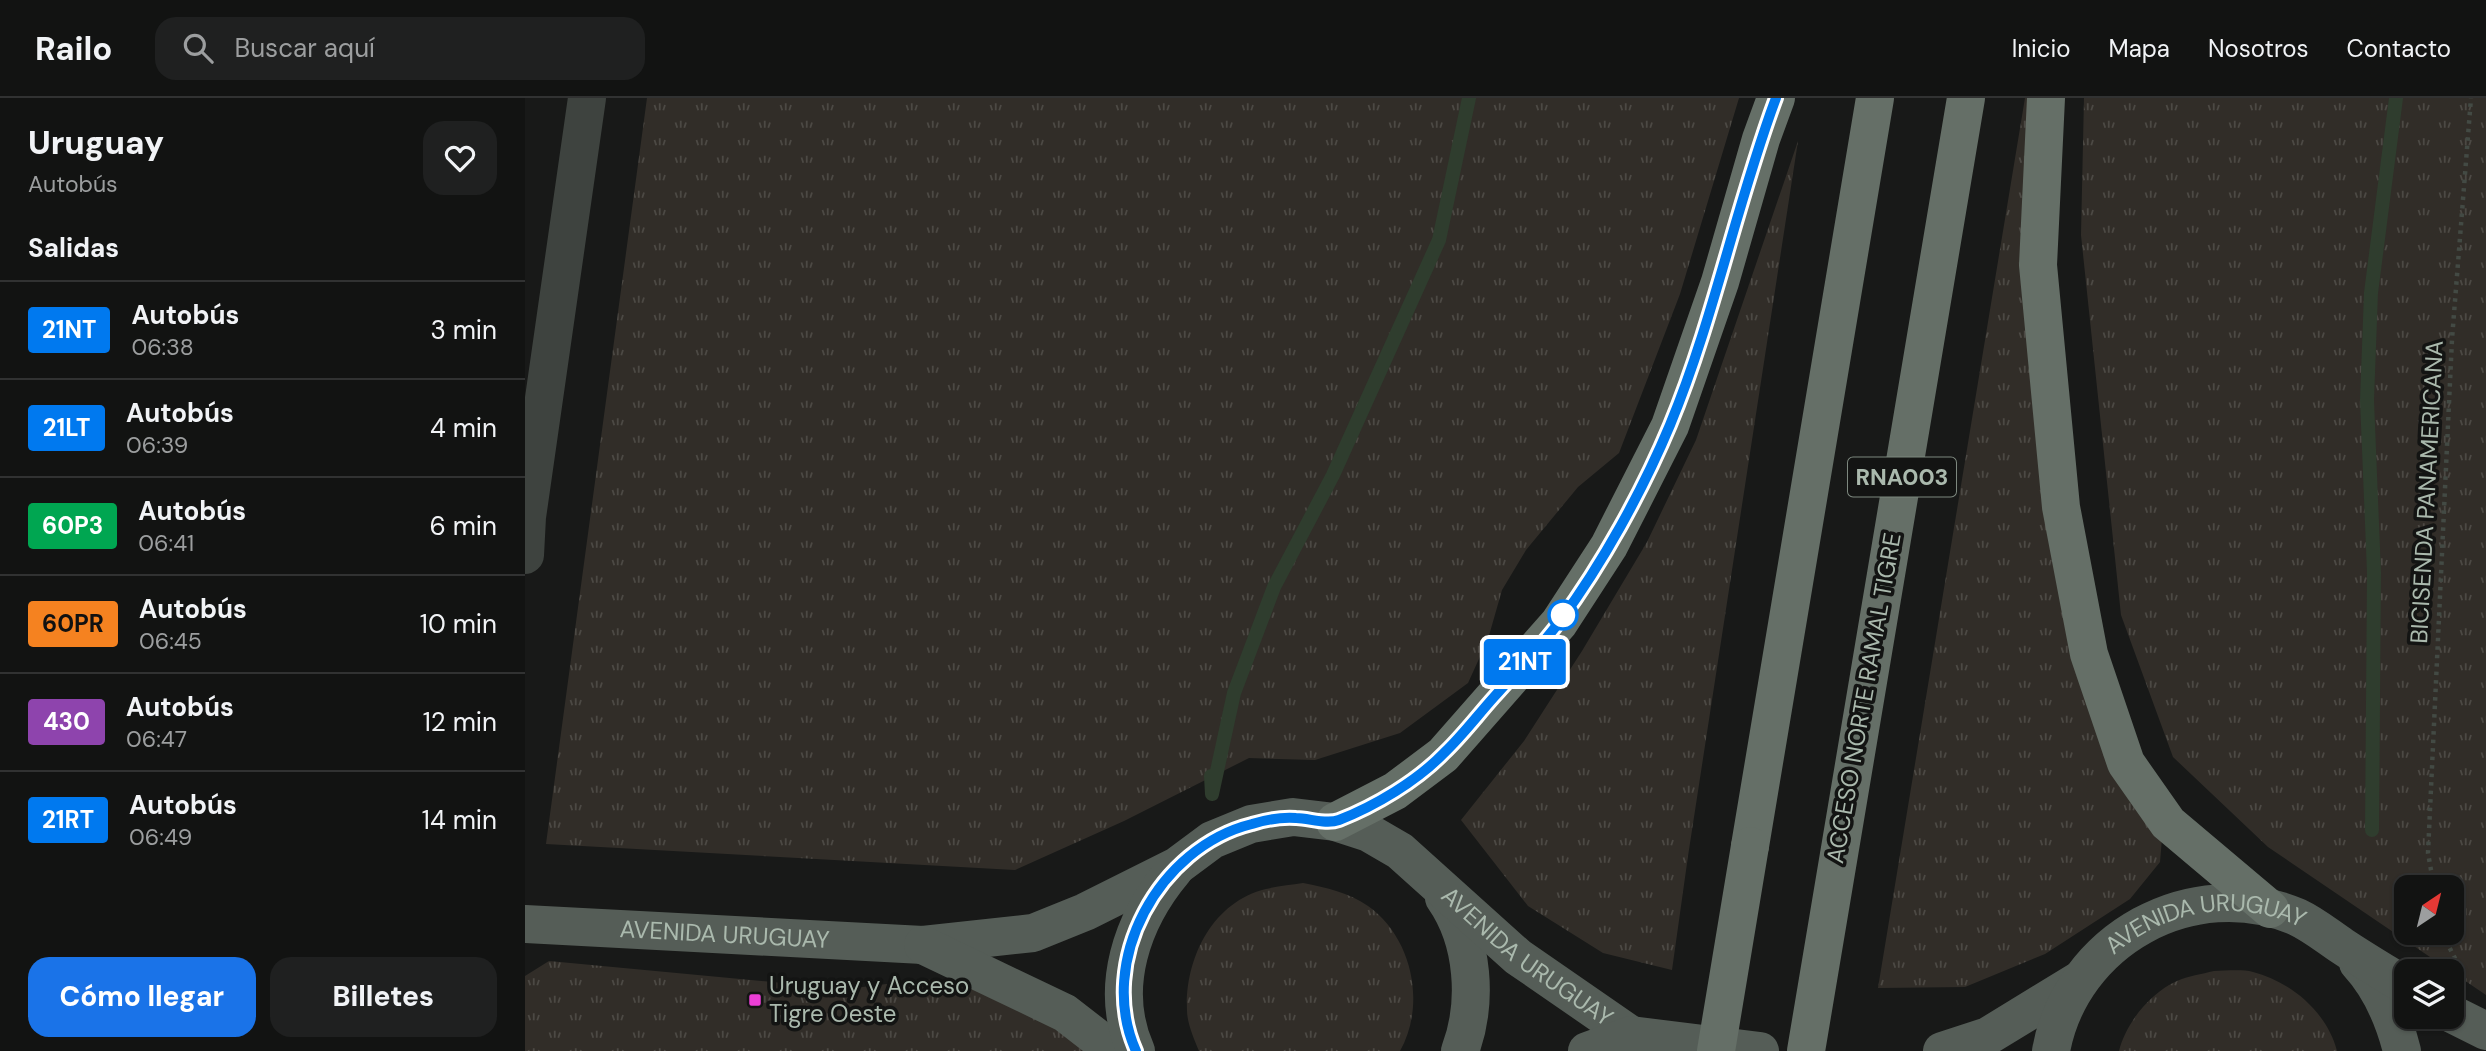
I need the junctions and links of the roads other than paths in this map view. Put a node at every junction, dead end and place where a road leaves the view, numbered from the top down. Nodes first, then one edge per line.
1 (587, 98) edge
2 (1776, 98) edge
3 (1875, 98) edge
4 (1966, 98) edge
5 (2046, 98) edge
6 (525, 555) edge
7 (1335, 822) junction
8 (1177, 866) junction
9 (1426, 874) junction
10 (2270, 909) junction
11 (525, 924) edge
12 (923, 945) junction
13 (2343, 946) junction
14 (2394, 978) edge
15 (2078, 981) junction
16 (2464, 1020) edge
17 (2486, 1031) edge
18 (1631, 1035) junction
19 (1114, 1051) edge
20 (1136, 1051) edge
21 (1460, 1051) edge
22 (1587, 1051) edge
23 (1716, 1051) edge
24 (1759, 1051) edge
25 (1806, 1051) edge
26 (1942, 1051) edge
27 (2051, 1051) edge
28 (2402, 1051) edge

1 - 6 street
2 - 7 highway
3 - 23 highway, RNA003, bridge
4 - 25 highway, ACCESO NORTE RAMAL TIGRE / RNA003
5 - 10 highway
7 - 8 main road, AVENIDA URUGUAY
7 - 9 main road, AVENIDA URUGUAY
8 - 12 main road, AVENIDA URUGUAY
8 - 20 main road, AVENIDA URUGUAY
9 - 18 main road, AVENIDA URUGUAY
9 - 21 main road, AVENIDA URUGUAY
10 - 13 main road, AVENIDA URUGUAY
10 - 15 main road, AVENIDA URUGUAY
11 - 12 main road, AVENIDA URUGUAY
12 - 19 main road, AVENIDA URUGUAY
13 - 14 main road, AVENIDA URUGUAY
13 - 28 main road, AVENIDA URUGUAY
15 - 26 main road, AVENIDA URUGUAY
15 - 27 main road, AVENIDA URUGUAY
16 - 17 main road
18 - 22 main road, AVENIDA URUGUAY
18 - 24 main road, AVENIDA URUGUAY

